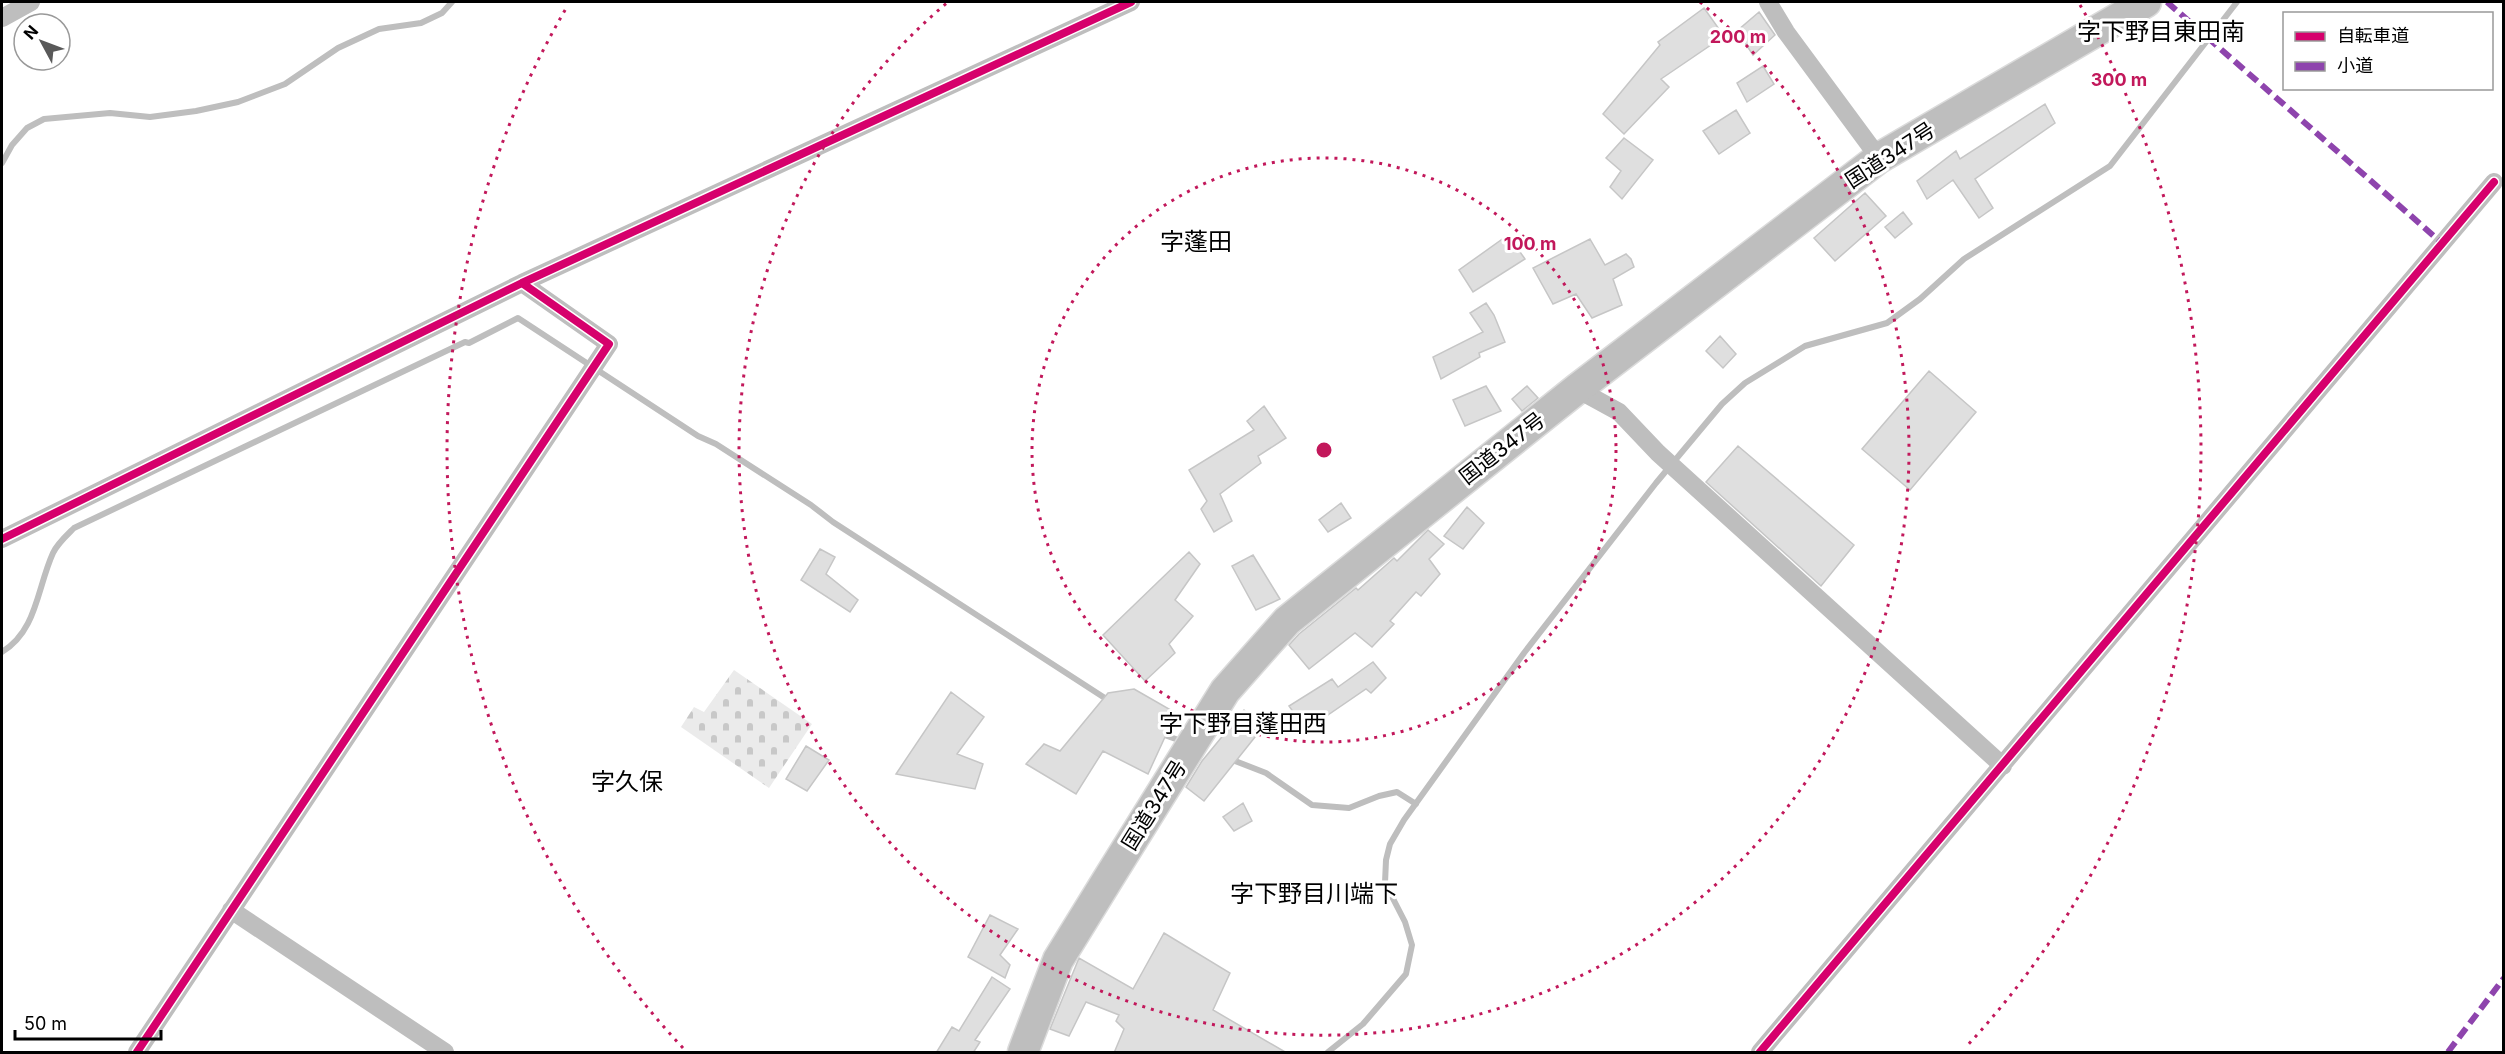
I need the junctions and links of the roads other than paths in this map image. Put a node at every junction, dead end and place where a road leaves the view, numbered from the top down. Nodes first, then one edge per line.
1 (31, 2) edge
2 (1131, 2) edge
3 (1768, 2) edge
4 (2146, 2) edge
5 (2, 18) edge
6 (1879, 158) junction
7 (2494, 182) dead end
8 (522, 283) junction
9 (1577, 389) junction
10 (2, 540) edge
11 (2003, 766) junction
12 (231, 910) junction
13 (137, 1053) edge
14 (445, 1053) edge
15 (1023, 1053) edge
16 (1760, 1053) edge

1 - 5 street
2 - 8 street
3 - 6 street
4 - 6 highway, 国道347号
6 - 9 highway, 国道347号
7 - 11 street
8 - 10 street
8 - 12 street
9 - 11 street
9 - 15 highway, 国道347号
11 - 16 street
12 - 13 street
12 - 14 street

